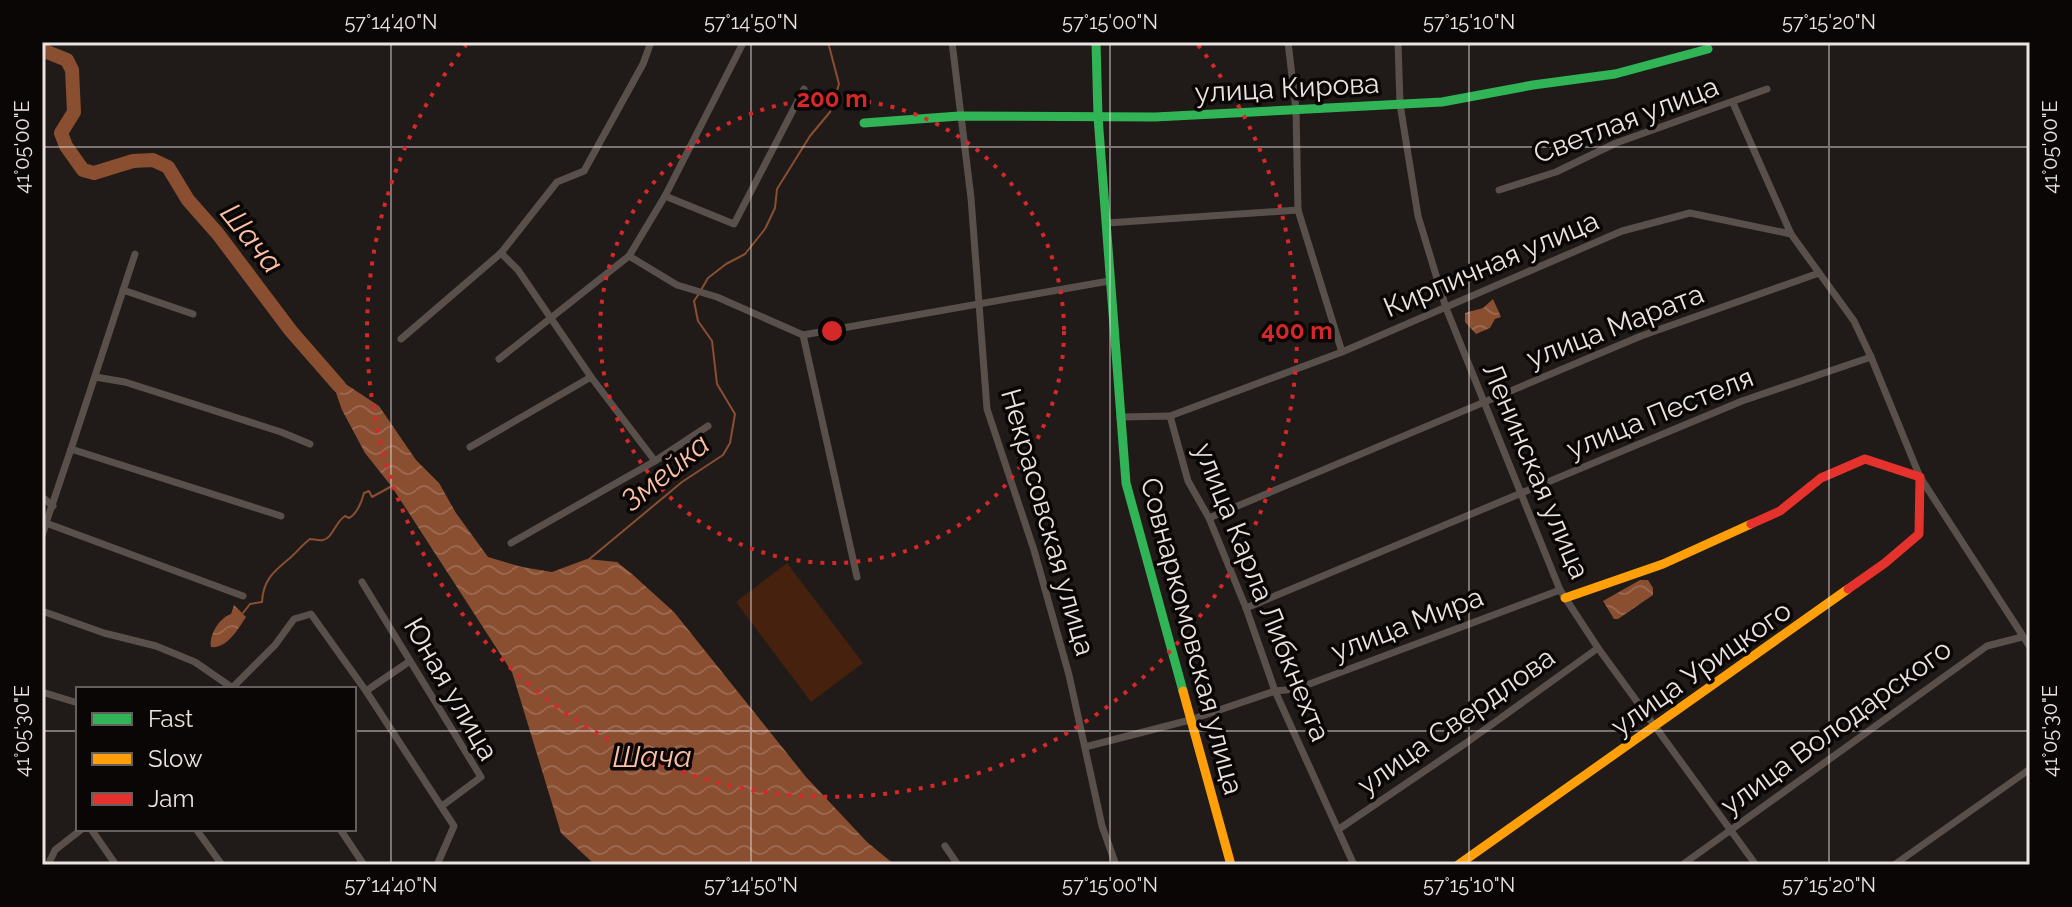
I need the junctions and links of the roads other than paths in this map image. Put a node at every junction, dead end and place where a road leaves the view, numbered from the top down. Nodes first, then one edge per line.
1 (651, 42) edge
2 (741, 42) edge
3 (952, 42) edge
4 (1096, 42) edge
5 (1288, 42) edge
6 (1398, 42) edge
7 (1708, 49) dead end
8 (804, 89) dead end
9 (1767, 89) dead end
10 (1733, 103) junction
11 (1400, 104) junction
12 (1296, 110) junction
13 (959, 116) junction
14 (1098, 117) junction
15 (864, 123) dead end
16 (1499, 190) dead end
17 (665, 196) junction
18 (1298, 210) junction
19 (1107, 223) junction
20 (1791, 234) junction
21 (501, 253) junction
22 (135, 254) dead end
23 (629, 256) junction
24 (1819, 273) junction
25 (1109, 281) junction
26 (123, 290) junction
27 (979, 305) junction
28 (1446, 308) junction
29 (193, 314) dead end
30 (552, 318) junction
31 (803, 335) junction
32 (401, 339) dead end
33 (1342, 352) junction
34 (1871, 357) junction
35 (499, 359) dead end
36 (95, 377) junction
37 (591, 377) junction
38 (1483, 402) junction
39 (1170, 416) junction
40 (1120, 417) junction
41 (708, 426) dead end
42 (310, 444) dead end
43 (470, 447) dead end
44 (71, 449) junction
45 (655, 461) junction
46 (1920, 477) junction
47 (1522, 494) junction
48 (42, 497) edge
49 (53, 506) junction
50 (281, 516) dead end
51 (1209, 518) junction
52 (46, 523) junction
53 (42, 536) edge
54 (511, 543) dead end
55 (857, 577) dead end
56 (362, 582) dead end
57 (1562, 594) junction
58 (243, 596) dead end
59 (1246, 608) junction
60 (42, 611) edge
61 (2022, 637) junction
62 (2030, 647) edge
63 (1598, 648) junction
64 (410, 661) junction
65 (230, 687) edge
66 (235, 687) edge
67 (366, 691) junction
68 (1275, 691) junction
69 (42, 692) edge
70 (76, 702) edge
71 (1190, 720) junction
72 (1656, 728) junction
73 (1085, 747) junction
74 (2030, 769) edge
75 (442, 806) junction
76 (1339, 829) junction
77 (79, 831) edge
78 (92, 831) edge
79 (197, 831) edge
80 (341, 831) edge
81 (1729, 832) junction
82 (945, 846) dead end
83 (48, 865) edge
84 (116, 865) edge
85 (222, 865) edge
86 (364, 865) edge
87 (437, 865) edge
88 (958, 865) edge
89 (1116, 865) edge
90 (1231, 865) edge
91 (1354, 865) edge
92 (1458, 865) edge
93 (1682, 865) edge
94 (1756, 865) edge
95 (1894, 865) edge

1 - 21 street
2 - 17 street
3 - 13 street, Некрасовская улица
4 - 14 street
5 - 12 street
6 - 11 street, Ленинская улица
7 - 11 street, улица Кирова
8 - 17 street
9 - 10 street, Светлая улица
10 - 16 street, Светлая улица
10 - 20 street
11 - 12 street, улица Кирова
11 - 28 street, Ленинская улица
12 - 14 street, улица Кирова
12 - 18 street
13 - 14 street, улица Кирова
13 - 15 street, улица Кирова
13 - 27 street, Некрасовская улица
14 - 19 street
17 - 23 street
18 - 19 street
18 - 33 street
19 - 25 street
20 - 24 street
20 - 28 street, Кирпичная улица
21 - 30 street
21 - 32 street
22 - 26 street
23 - 30 street
23 - 31 street
24 - 34 street
24 - 38 street, улица Марата
25 - 27 street
25 - 40 street
26 - 29 street
26 - 36 street
27 - 31 street
27 - 73 street, Некрасовская улица
28 - 33 street, Кирпичная улица
28 - 38 street, Ленинская улица
30 - 35 street
30 - 37 street
31 - 55 street
33 - 39 street, Кирпичная улица
34 - 46 street
34 - 47 street, улица Пестеля
36 - 42 street
36 - 44 street
37 - 43 street
37 - 45 street
38 - 47 street, Ленинская улица
38 - 51 street, улица Марата
39 - 40 street, улица Карла Либкнехта
39 - 51 street, улица Карла Либкнехта
40 - 71 street, Совнаркомовская улица
41 - 45 street
44 - 49 street
44 - 50 street
45 - 54 street
46 - 57 street, улица Мира
46 - 61 street
46 - 72 street, улица Урицкого
47 - 57 street, Ленинская улица
47 - 59 street, улица Пестеля
48 - 49 street
49 - 52 street
51 - 59 street, улица Карла Либкнехта
52 - 53 street
52 - 58 street
56 - 64 street, Юная улица
57 - 63 street, Ленинская улица
57 - 68 street, улица Мира
59 - 68 street, улица Карла Либкнехта
60 - 65 street
61 - 62 street
61 - 81 street, улица Володарского
63 - 72 street, Ленинская улица
63 - 76 street, улица Свердлова
64 - 67 street
64 - 75 street, Юная улица
66 - 67 street
67 - 75 street
68 - 71 street, улица Мира
68 - 76 street, улица Карла Либкнехта
69 - 70 street
71 - 73 street, улица Мира
71 - 90 street, Совнаркомовская улица
72 - 81 street, Ленинская улица
72 - 92 street, улица Урицкого
73 - 89 street, Некрасовская улица
74 - 95 street
75 - 87 street
76 - 91 street, улица Карла Либкнехта
77 - 83 street
78 - 84 street
79 - 85 street
80 - 86 street
81 - 93 street, улица Володарского
81 - 94 street, Ленинская улица
82 - 88 street

